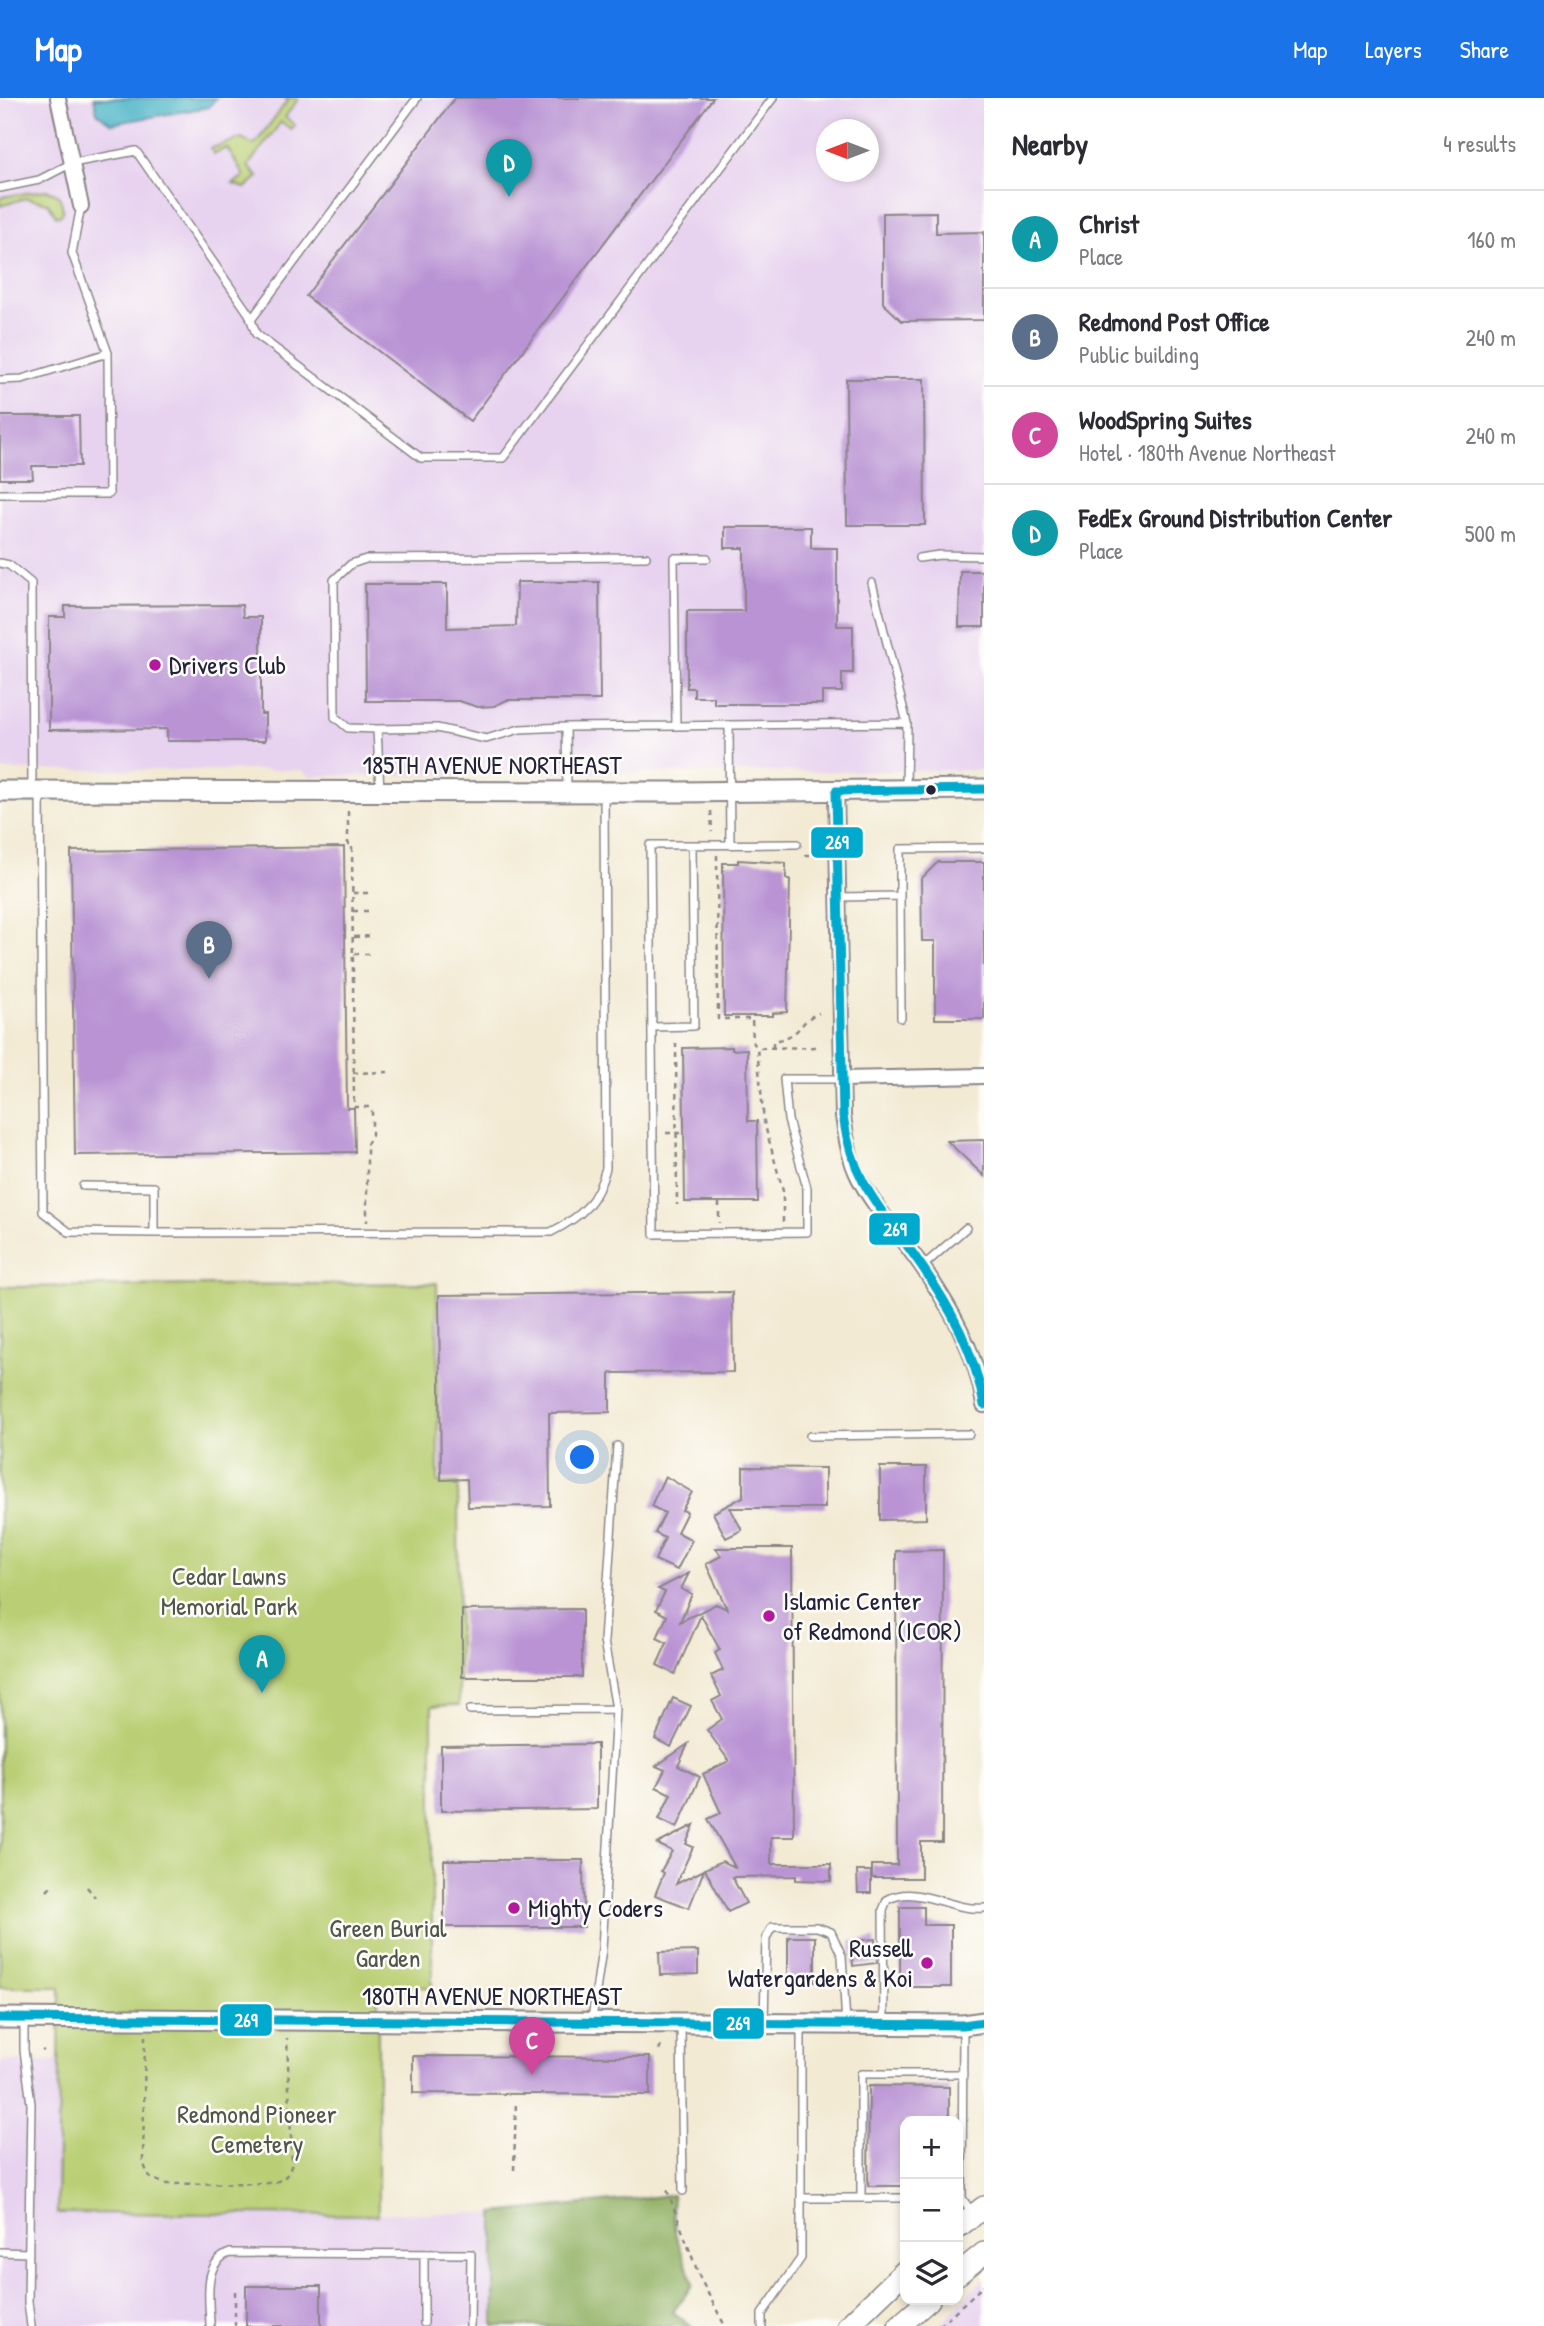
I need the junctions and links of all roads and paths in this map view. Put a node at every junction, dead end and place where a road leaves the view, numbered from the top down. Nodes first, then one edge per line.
1 (58, 98) edge
2 (417, 98) edge
3 (773, 98) edge
4 (72, 163) junction
5 (0, 188) edge
6 (81, 206) joint
7 (251, 320) junction
8 (108, 353) junction
9 (0, 380) edge
10 (0, 494) edge
11 (984, 556) edge
12 (646, 557) dead end
13 (707, 558) dead end
14 (919, 558) dead end
15 (0, 563) edge
16 (872, 583) dead end
17 (907, 723) junction
18 (729, 725) junction
19 (676, 726) junction
20 (566, 727) junction
21 (377, 729) junction
22 (984, 789) edge
23 (906, 790) junction
24 (0, 791) edge
25 (567, 791) junction
26 (604, 791) junction
27 (836, 791) junction
28 (36, 792) junction
29 (380, 792) junction
30 (730, 792) junction
31 (711, 807) dead end
32 (348, 811) dead end
33 (711, 823) dead end
34 (730, 844) junction
35 (797, 844) dead end
36 (692, 845) junction
37 (984, 848) edge
38 (719, 855) dead end
39 (797, 855) dead end
40 (818, 855) dead end
41 (352, 893) junction
42 (370, 893) dead end
43 (837, 897) junction
44 (900, 897) junction
45 (352, 911) junction
46 (371, 911) dead end
47 (371, 936) dead end
48 (352, 937) junction
49 (352, 954) junction
50 (371, 954) dead end
51 (819, 1013) dead end
52 (901, 1018) dead end
53 (652, 1027) junction
54 (676, 1043) dead end
55 (773, 1047) dead end
56 (757, 1048) dead end
57 (391, 1072) dead end
58 (353, 1073) junction
59 (984, 1076) edge
60 (842, 1079) junction
61 (677, 1133) junction
62 (684, 1133) dead end
63 (653, 1134) junction
64 (83, 1186) dead end
65 (719, 1202) dead end
66 (677, 1205) dead end
67 (367, 1222) dead end
68 (966, 1228) dead end
69 (154, 1233) junction
70 (719, 1233) junction
71 (922, 1266) junction
72 (984, 1405) edge
73 (969, 1434) dead end
74 (810, 1436) dead end
75 (617, 1446) dead end
76 (616, 1709) junction
77 (470, 1710) dead end
78 (53, 1885) dead end
79 (87, 1886) dead end
80 (47, 1891) dead end
81 (95, 1896) dead end
82 (984, 1908) edge
83 (0, 2018) edge
84 (24, 2018) junction
85 (145, 2018) junction
86 (288, 2021) junction
87 (984, 2022) edge
88 (593, 2024) junction
89 (681, 2024) junction
90 (764, 2024) junction
91 (801, 2024) junction
92 (846, 2024) junction
93 (884, 2025) junction
94 (963, 2025) junction
95 (662, 2044) dead end
96 (659, 2050) dead end
97 (963, 2074) junction
98 (516, 2101) dead end
99 (514, 2170) dead end
100 (667, 2190) dead end
101 (682, 2191) dead end
102 (861, 2197) junction
103 (801, 2198) junction
104 (900, 2198) edge
105 (967, 2209) edge
106 (0, 2252) edge
107 (29, 2253) junction
108 (984, 2253) edge
109 (424, 2254) junction
110 (963, 2270) edge
111 (900, 2276) edge
112 (984, 2285) edge
113 (235, 2287) dead end
114 (923, 2305) edge
115 (424, 2323) dead end
116 (31, 2326) edge
117 (210, 2326) edge
118 (235, 2326) edge
119 (470, 2326) edge
120 (725, 2326) edge
121 (762, 2326) edge
122 (848, 2326) edge
123 (899, 2326) edge
124 (939, 2326) edge

1 - 4 street
2 - 7 lane
3 - 7 lane
4 - 5 lane
4 - 6 street
4 - 7 lane
6 - 8 lane
8 - 9 lane
8 - 10 lane
11 - 14 lane
12 - 21 lane
13 - 19 lane
15 - 28 lane
16 - 17 lane
17 - 18 lane
17 - 23 lane
18 - 19 lane
18 - 30 lane
19 - 20 lane
20 - 21 lane
20 - 25 lane
21 - 29 lane
22 - 23 street, 185TH AVENUE NORTHEAST
23 - 27 street, 185TH AVENUE NORTHEAST
24 - 28 street, 185TH AVENUE NORTHEAST
25 - 26 street, 185TH AVENUE NORTHEAST
25 - 29 street, 185TH AVENUE NORTHEAST
26 - 30 street, 185TH AVENUE NORTHEAST
26 - 69 lane
27 - 30 street, 185TH AVENUE NORTHEAST
27 - 43 street
28 - 29 street, 185TH AVENUE NORTHEAST
28 - 69 lane
30 - 34 lane
31 - 33 path
32 - 41 path
34 - 35 lane
34 - 36 lane
36 - 53 lane
36 - 53 lane
37 - 44 lane
38 - 56 path
39 - 40 path
41 - 42 path
41 - 45 path
43 - 44 lane
43 - 60 street
44 - 52 lane
45 - 46 path
45 - 48 path
47 - 48 path
48 - 49 path
49 - 50 path
49 - 58 path
51 - 55 path
53 - 63 lane
54 - 61 path
57 - 58 path
58 - 67 path
59 - 60 street
60 - 70 lane
60 - 71 street
61 - 62 path
61 - 63 path
61 - 66 path
63 - 70 lane
64 - 69 lane
65 - 70 path
68 - 71 lane
71 - 72 street
73 - 74 lane
75 - 76 lane
76 - 77 lane
76 - 88 lane
78 - 80 path
79 - 81 path
82 - 93 lane
83 - 84 street, 180TH AVENUE NORTHEAST
84 - 85 street, 180TH AVENUE NORTHEAST
84 - 107 lane
85 - 86 street, 180TH AVENUE NORTHEAST
85 - 86 path
86 - 88 street, 180TH AVENUE NORTHEAST
87 - 94 street, 180TH AVENUE NORTHEAST
88 - 89 street, 180TH AVENUE NORTHEAST
89 - 90 street, 180TH AVENUE NORTHEAST
89 - 101 lane
90 - 91 street, 180TH AVENUE NORTHEAST
90 - 92 lane
91 - 92 street, 180TH AVENUE NORTHEAST
91 - 103 lane
92 - 93 street, 180TH AVENUE NORTHEAST
93 - 94 street, 180TH AVENUE NORTHEAST
94 - 97 lane
95 - 96 path
97 - 102 lane
97 - 105 lane
98 - 99 path
100 - 120 path
102 - 103 lane
102 - 104 lane
103 - 121 lane
106 - 107 lane
107 - 116 lane
108 - 110 main road
109 - 115 lane
109 - 117 lane
109 - 119 lane
111 - 122 main road
112 - 124 path
113 - 118 path
114 - 123 main road

